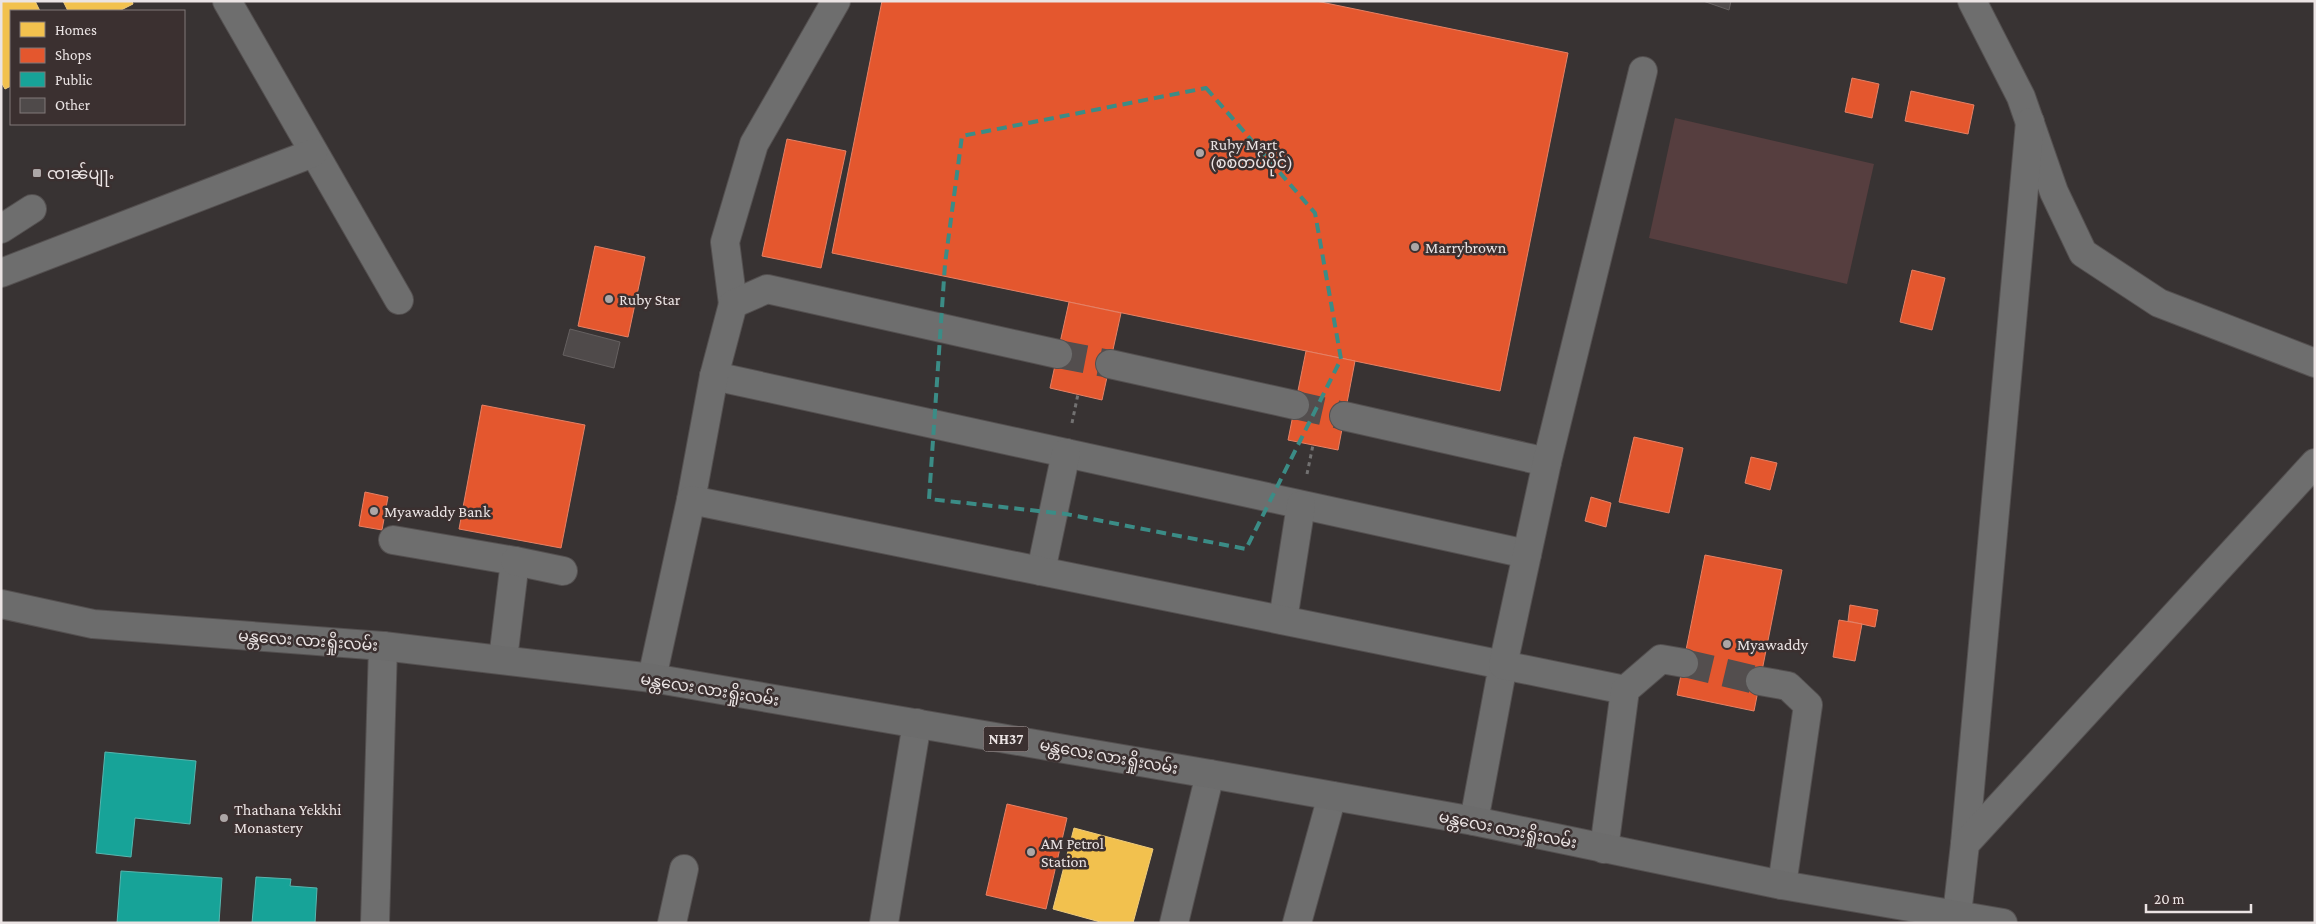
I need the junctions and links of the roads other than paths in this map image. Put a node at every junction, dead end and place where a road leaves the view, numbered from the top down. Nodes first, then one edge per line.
1 (227, 1) edge
2 (836, 1) edge
3 (1972, 1) edge
4 (1643, 70) dead end
5 (2030, 122) junction
6 (313, 152) junction
7 (32, 209) dead end
8 (1, 229) edge
9 (1, 273) edge
10 (400, 300) dead end
11 (733, 304) junction
12 (1058, 354) tunnel mouth
13 (2315, 363) edge
14 (1110, 364) tunnel mouth
15 (714, 376) junction
16 (1295, 406) tunnel mouth
17 (1344, 416) tunnel mouth
18 (1066, 453) junction
19 (1547, 462) junction
20 (2315, 463) edge
21 (691, 500) junction
22 (1301, 505) junction
23 (393, 540) dead end
24 (1527, 554) junction
25 (515, 561) junction
26 (563, 571) dead end
27 (1041, 571) junction
28 (1, 604) edge
29 (1283, 620) junction
30 (383, 646) junction
31 (503, 660) junction
32 (1684, 663) tunnel mouth
33 (1502, 665) junction
34 (652, 678) junction
35 (1760, 680) tunnel mouth
36 (1625, 690) junction
37 (917, 724) junction
38 (1210, 774) junction
39 (1332, 796) junction
40 (1474, 822) junction
41 (1965, 844) junction
42 (1604, 849) junction
43 (684, 869) dead end
44 (1782, 885) junction
45 (1957, 919) edge
46 (375, 923) edge
47 (672, 923) edge
48 (884, 923) edge
49 (1174, 923) edge
50 (1297, 923) edge
51 (2003, 923) edge

1 - 6 street
2 - 11 street
3 - 5 street
4 - 19 street
5 - 13 street
5 - 41 street
6 - 9 street
6 - 10 street
7 - 8 street
11 - 12 street
11 - 15 street
14 - 16 street
15 - 18 street
15 - 21 street
17 - 19 street
18 - 22 street
18 - 27 street
19 - 24 street
20 - 41 street
21 - 27 street
21 - 34 street
22 - 24 street
22 - 29 street
23 - 25 street
24 - 33 street
25 - 26 street
25 - 31 street
27 - 29 street
28 - 30 highway, မန္တလေး လားရှိုးလမ်း / NH37
29 - 33 street
30 - 31 highway, မန္တလေး လားရှိုးလမ်း / NH37
30 - 46 street
31 - 34 highway, မန္တလေး လားရှိုးလမ်း / NH37
32 - 36 street
33 - 36 street
33 - 40 street
34 - 37 highway, မန္တလေး လားရှိုးလမ်း / NH37
35 - 44 street
36 - 42 street
37 - 38 highway, မန္တလေး လားရှိုးလမ်း / NH37
37 - 48 street
38 - 39 highway, မန္တလေး လားရှိုးလမ်း / NH37
38 - 49 street
39 - 40 highway, မန္တလေး လားရှိုးလမ်း / NH37
39 - 50 street
40 - 42 highway, မန္တလေး လားရှိုးလမ်း / NH37
41 - 45 street
42 - 44 highway, မန္တလေး လားရှိုးလမ်း / NH37
43 - 47 street
44 - 45 highway, မန္တလေး လားရှိုးလမ်း / NH37
45 - 51 highway, မန္တလေး လားရှိုးလမ်း / NH37

